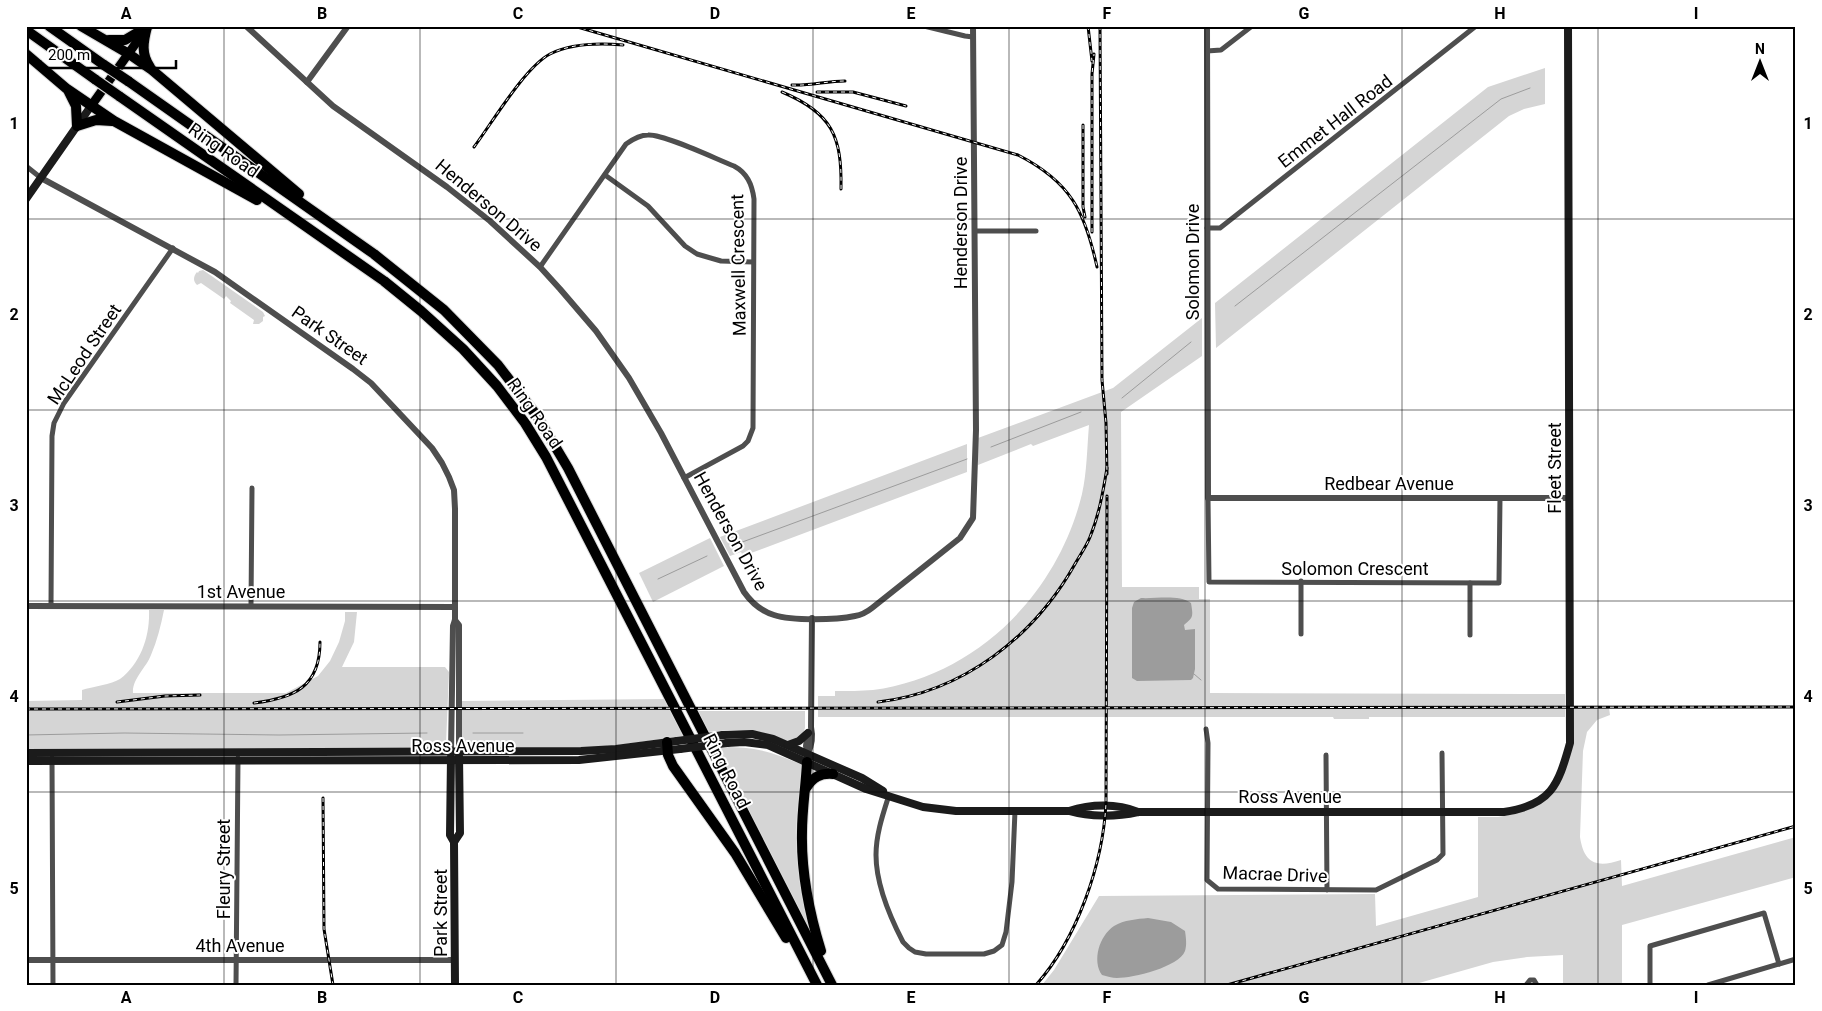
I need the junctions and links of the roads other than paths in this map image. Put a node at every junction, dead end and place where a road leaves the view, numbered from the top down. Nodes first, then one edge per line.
1 (49, 26) edge
2 (82, 26) edge
3 (246, 26) edge
4 (348, 26) edge
5 (924, 26) edge
6 (973, 26) edge
7 (1207, 26) edge
8 (1252, 26) edge
9 (1476, 26) edge
10 (1568, 26) edge
11 (147, 27) edge
12 (26, 30) edge
13 (973, 37) junction
14 (105, 40) junction
15 (1207, 51) junction
16 (26, 54) edge
17 (129, 54) junction
18 (152, 70) junction
19 (307, 82) junction
20 (67, 89) junction
21 (92, 106) junction
22 (114, 121) junction
23 (77, 126) junction
24 (26, 166) edge
25 (605, 175) junction
26 (42, 178) junction
27 (26, 199) edge
28 (1206, 228) junction
29 (975, 231) junction
30 (1036, 231) dead end
31 (318, 236) junction
32 (173, 248) junction
33 (374, 254) junction
34 (754, 262) junction
35 (540, 267) junction
36 (684, 478) junction
37 (252, 488) dead end
38 (1208, 498) junction
39 (1500, 498) junction
40 (1569, 498) junction
41 (1301, 581) junction
42 (1470, 583) junction
43 (26, 606) edge
44 (51, 606) junction
45 (251, 606) junction
46 (455, 607) junction
47 (812, 618) junction
48 (1301, 634) dead end
49 (1470, 635) dead end
50 (1206, 729) dead end
51 (809, 730) junction
52 (673, 745) junction
53 (788, 745) junction
54 (238, 752) junction
55 (26, 753) edge
56 (1442, 753) dead end
57 (1326, 755) dead end
58 (455, 756) junction
59 (52, 757) junction
60 (808, 758) junction
61 (26, 761) edge
62 (238, 762) junction
63 (833, 774) junction
64 (806, 789) junction
65 (889, 795) junction
66 (1015, 811) junction
67 (1327, 811) junction
68 (1442, 811) junction
69 (1208, 812) junction
70 (1328, 890) junction
71 (1796, 959) edge
72 (26, 960) edge
73 (52, 960) junction
74 (236, 960) junction
75 (455, 960) junction
76 (1779, 964) junction
77 (830, 980) edge
78 (52, 985) edge
79 (236, 985) edge
80 (455, 985) edge
81 (811, 985) edge
82 (817, 985) edge
83 (1526, 985) edge
84 (1537, 985) edge
85 (1650, 985) edge
86 (1708, 985) edge

1 - 33 highway, Ring Road, bridge
2 - 14 highway
3 - 19 street, Henderson Drive
4 - 19 street
5 - 13 street
6 - 13 street, Henderson Drive
7 - 15 street, Solomon Drive
8 - 15 street
9 - 28 street, Emmet Hall Road
10 - 40 main road, Fleet Street
11 - 14 highway
11 - 17 main road
11 - 18 highway
12 - 31 highway, Ring Road, bridge
13 - 29 street, Henderson Drive
14 - 17 highway
15 - 28 street, Solomon Drive
16 - 20 highway
17 - 18 highway
17 - 21 main road
18 - 33 highway
19 - 35 street, Henderson Drive
20 - 21 highway
20 - 23 highway
21 - 22 highway
21 - 23 main road
22 - 23 highway
22 - 31 highway
23 - 26 main road
24 - 26 street
25 - 34 street
25 - 34 street, Maxwell Crescent
25 - 35 street, Maxwell Crescent
26 - 27 main road
26 - 32 street, Park Street
28 - 38 street, Solomon Drive
29 - 30 street
29 - 47 street, Henderson Drive
31 - 82 highway, Ring Road
32 - 44 street, McLeod Street
32 - 46 street, Park Street
33 - 77 highway, Ring Road
34 - 36 street, Maxwell Crescent
35 - 36 street, Henderson Drive
36 - 47 street, Henderson Drive
37 - 45 street
38 - 39 street, Redbear Avenue
38 - 41 street, Solomon Crescent
39 - 40 street, Redbear Avenue
39 - 42 street, Solomon Crescent
40 - 68 main road, Fleet Street
41 - 42 street, Solomon Crescent
41 - 48 street
42 - 49 street
43 - 44 street, 1st Avenue
44 - 45 street, 1st Avenue
45 - 46 street, 1st Avenue
46 - 58 street, Park Street
47 - 51 street
50 - 69 street, Macrae Drive
51 - 53 main road
51 - 60 street
52 - 53 main road, Ross Avenue, bridge
52 - 58 main road, Ross Avenue
52 - 60 main road, Ross Avenue, bridge
52 - 81 highway
53 - 60 main road, Ross Avenue
54 - 58 main road, Ross Avenue
54 - 59 main road, Ross Avenue
54 - 62 street, Fleury Street
55 - 59 main road, Ross Avenue
56 - 68 street, Macrae Drive
57 - 67 street
58 - 62 main road, Ross Avenue
58 - 75 main road, Park Street
59 - 61 main road, Ross Avenue
59 - 62 main road, Ross Avenue
59 - 73 street
60 - 63 main road, Ross Avenue
60 - 64 highway
60 - 65 main road, Ross Avenue
62 - 74 street, Fleury Street
63 - 64 highway
63 - 65 main road, Ross Avenue
64 - 77 highway
65 - 66 main road, Ross Avenue
65 - 66 street
66 - 69 main road, Ross Avenue
67 - 68 main road, Ross Avenue
67 - 69 main road, Ross Avenue
67 - 70 street
68 - 70 street, Macrae Drive
69 - 70 street, Macrae Drive
71 - 76 street
72 - 73 street, 4th Avenue
73 - 74 street, 4th Avenue
73 - 78 street
74 - 75 street, 4th Avenue
74 - 79 street, Fleury Street
75 - 80 main road, Park Street
76 - 85 street
76 - 86 street
83 - 84 street

